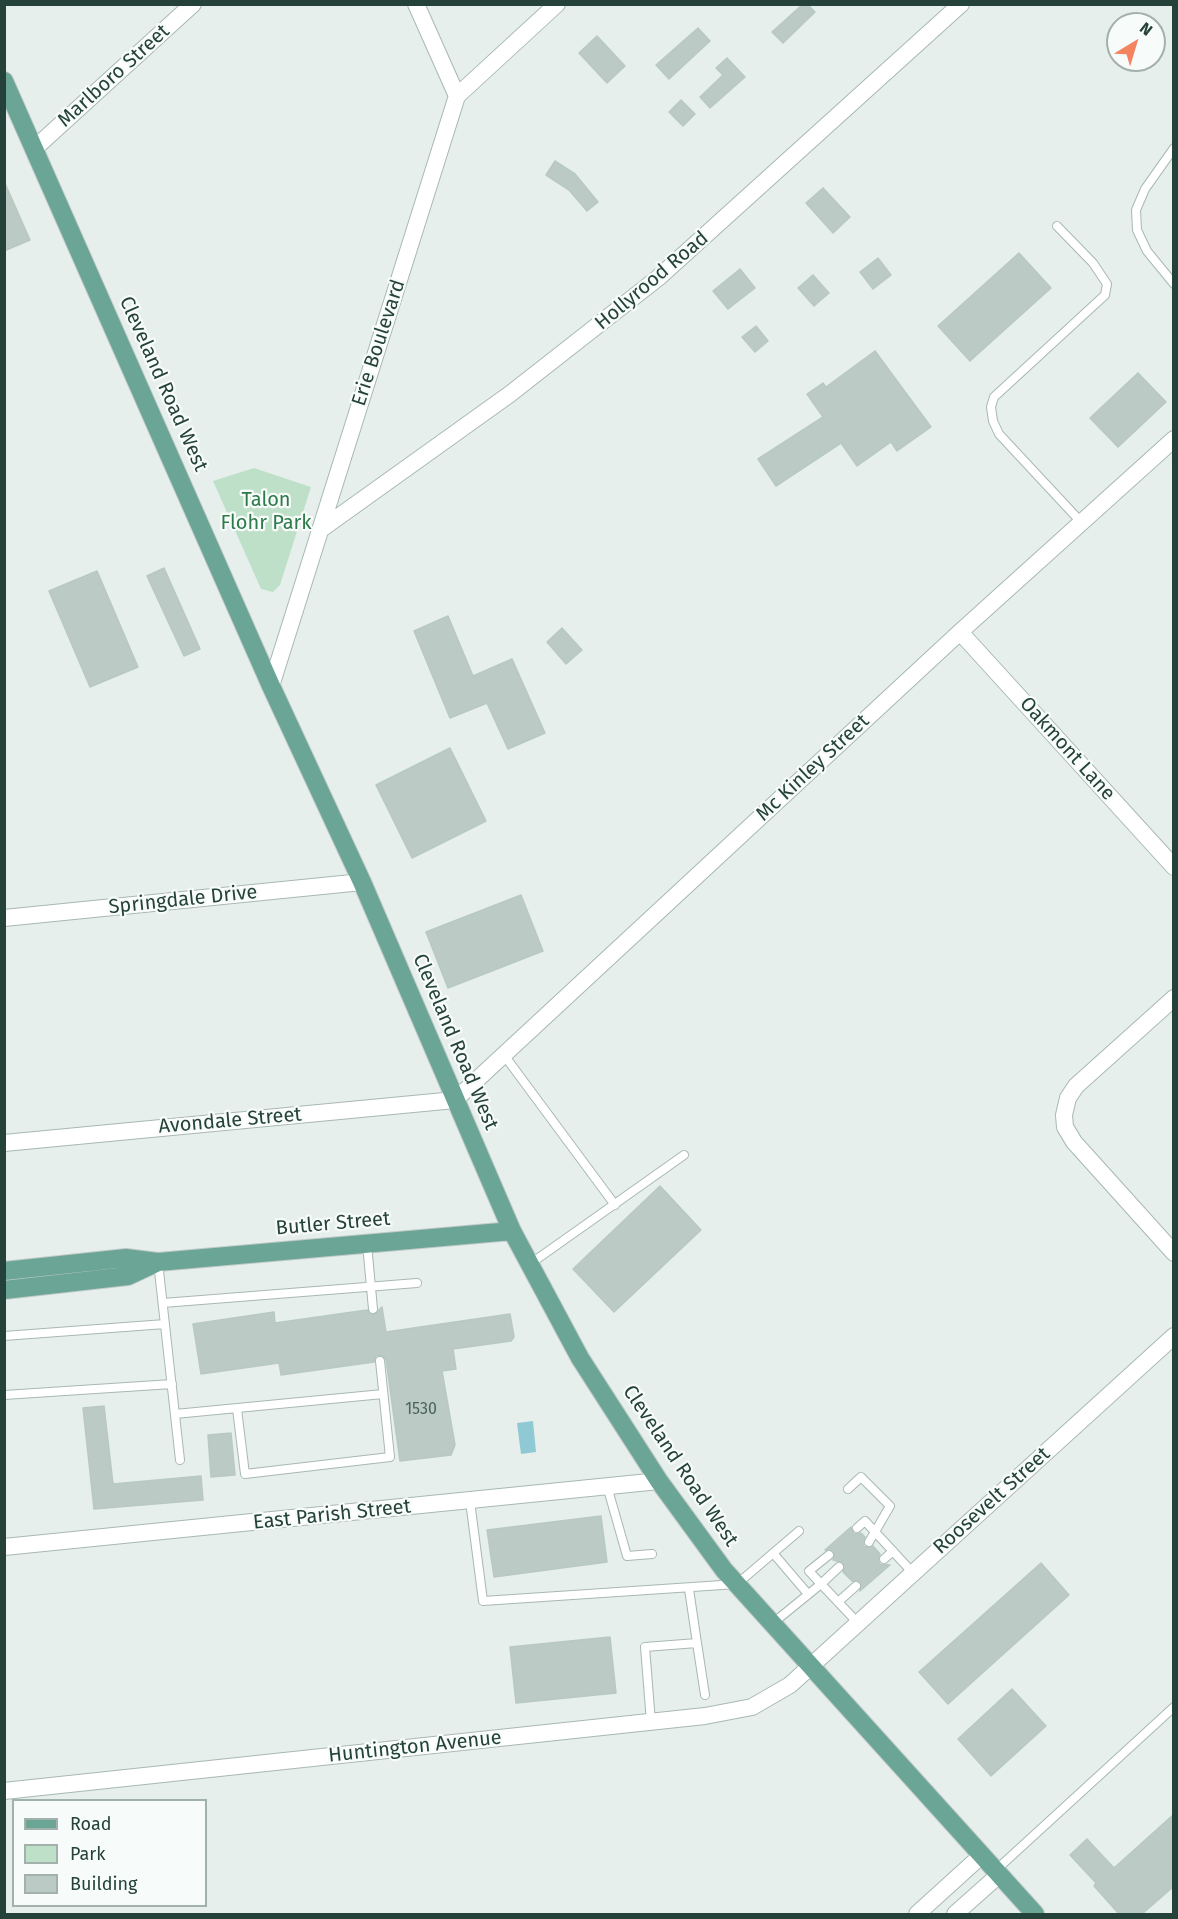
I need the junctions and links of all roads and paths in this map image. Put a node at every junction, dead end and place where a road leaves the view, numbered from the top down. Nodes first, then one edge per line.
1 (193, 4) edge
2 (416, 4) edge
3 (557, 4) edge
4 (961, 4) edge
5 (4, 81) edge
6 (457, 96) junction
7 (35, 148) junction
8 (1173, 148) edge
9 (1057, 226) dead end
10 (1173, 284) edge
11 (1173, 439) edge
12 (1081, 522) junction
13 (320, 530) junction
14 (960, 632) junction
15 (271, 686) junction
16 (1173, 867) edge
17 (362, 882) junction
18 (4, 918) edge
19 (1173, 998) edge
20 (504, 1055) junction
21 (455, 1100) junction
22 (4, 1143) edge
23 (684, 1155) dead end
24 (615, 1205) junction
25 (512, 1231) junction
26 (367, 1244) junction
27 (1173, 1253) edge
28 (158, 1262) junction
29 (530, 1265) junction
30 (4, 1271) edge
31 (417, 1283) dead end
32 (371, 1288) junction
33 (4, 1290) edge
34 (163, 1303) junction
35 (373, 1309) dead end
36 (165, 1324) junction
37 (4, 1336) edge
38 (1173, 1336) edge
39 (380, 1361) dead end
40 (172, 1384) junction
41 (383, 1394) junction
42 (4, 1395) edge
43 (237, 1409) junction
44 (176, 1414) junction
45 (180, 1460) dead end
46 (659, 1481) junction
47 (607, 1486) junction
48 (848, 1489) dead end
49 (470, 1501) junction
50 (857, 1528) dead end
51 (799, 1531) dead end
52 (877, 1533) junction
53 (869, 1542) dead end
54 (4, 1547) edge
55 (893, 1551) junction
56 (773, 1552) junction
57 (652, 1554) dead end
58 (829, 1555) dead end
59 (884, 1558) dead end
60 (839, 1567) dead end
61 (913, 1573) junction
62 (736, 1584) junction
63 (821, 1584) junction
64 (856, 1586) dead end
65 (689, 1589) junction
66 (808, 1594) junction
67 (838, 1602) junction
68 (772, 1623) junction
69 (858, 1623) junction
70 (697, 1643) junction
71 (811, 1666) junction
72 (705, 1695) dead end
73 (1173, 1707) edge
74 (651, 1722) junction
75 (4, 1791) edge
76 (982, 1855) junction
77 (998, 1872) junction
78 (917, 1914) edge
79 (955, 1914) edge
80 (1035, 1914) edge

1 - 7 street, Marlboro Street
2 - 6 street
3 - 6 street
4 - 13 street, Hollyrood Road
5 - 7 main road, Cleveland Road West
6 - 13 street, Erie Boulevard
7 - 15 main road, Cleveland Road West
8 - 10 lane
9 - 12 lane
11 - 12 street, Mc Kinley Street
12 - 14 street, Mc Kinley Street
13 - 15 street, Erie Boulevard
14 - 16 street, Oakmont Lane
14 - 20 street, Mc Kinley Street
15 - 17 main road, Cleveland Road West
17 - 18 street, Springdale Drive
17 - 21 main road, Cleveland Road West
19 - 27 street
20 - 21 street, Mc Kinley Street
20 - 24 lane
21 - 22 street, Avondale Street
21 - 25 main road, Cleveland Road West
23 - 24 lane
24 - 29 lane
25 - 26 main road, Butler Street
25 - 29 main road, Cleveland Road West
26 - 28 main road, Butler Street
26 - 32 lane
28 - 30 main road, Butler Street
28 - 33 main road, Butler Street
28 - 34 lane
29 - 46 main road, Cleveland Road West
31 - 32 lane
32 - 34 lane
32 - 35 lane
34 - 36 lane
36 - 37 lane
36 - 40 lane
38 - 61 street, Roosevelt Street
39 - 41 lane
40 - 42 lane
40 - 44 lane
41 - 43 lane
41 - 43 lane
43 - 44 lane
44 - 45 lane
46 - 47 street, East Parish Street
46 - 62 main road, Cleveland Road West
47 - 49 street, East Parish Street
47 - 57 lane
48 - 52 lane
49 - 54 street, East Parish Street
49 - 65 lane
50 - 52 lane
51 - 56 lane
52 - 53 lane
52 - 55 lane
55 - 59 lane
55 - 61 lane
56 - 62 lane
56 - 66 lane
58 - 63 lane
60 - 63 lane
61 - 69 street, Roosevelt Street
62 - 65 lane
62 - 68 main road, Cleveland Road West
63 - 66 lane
63 - 67 lane
64 - 67 lane
65 - 70 lane
66 - 68 lane
67 - 69 lane
68 - 71 main road, Cleveland Road West
69 - 71 street, Roosevelt Street
70 - 72 lane
70 - 74 lane
71 - 74 street, Huntington Avenue
71 - 76 main road, Cleveland Road West
73 - 77 lane
74 - 75 street, Huntington Avenue
76 - 77 main road, Cleveland Road West
76 - 78 street
77 - 79 street
77 - 80 main road, Cleveland Road West

